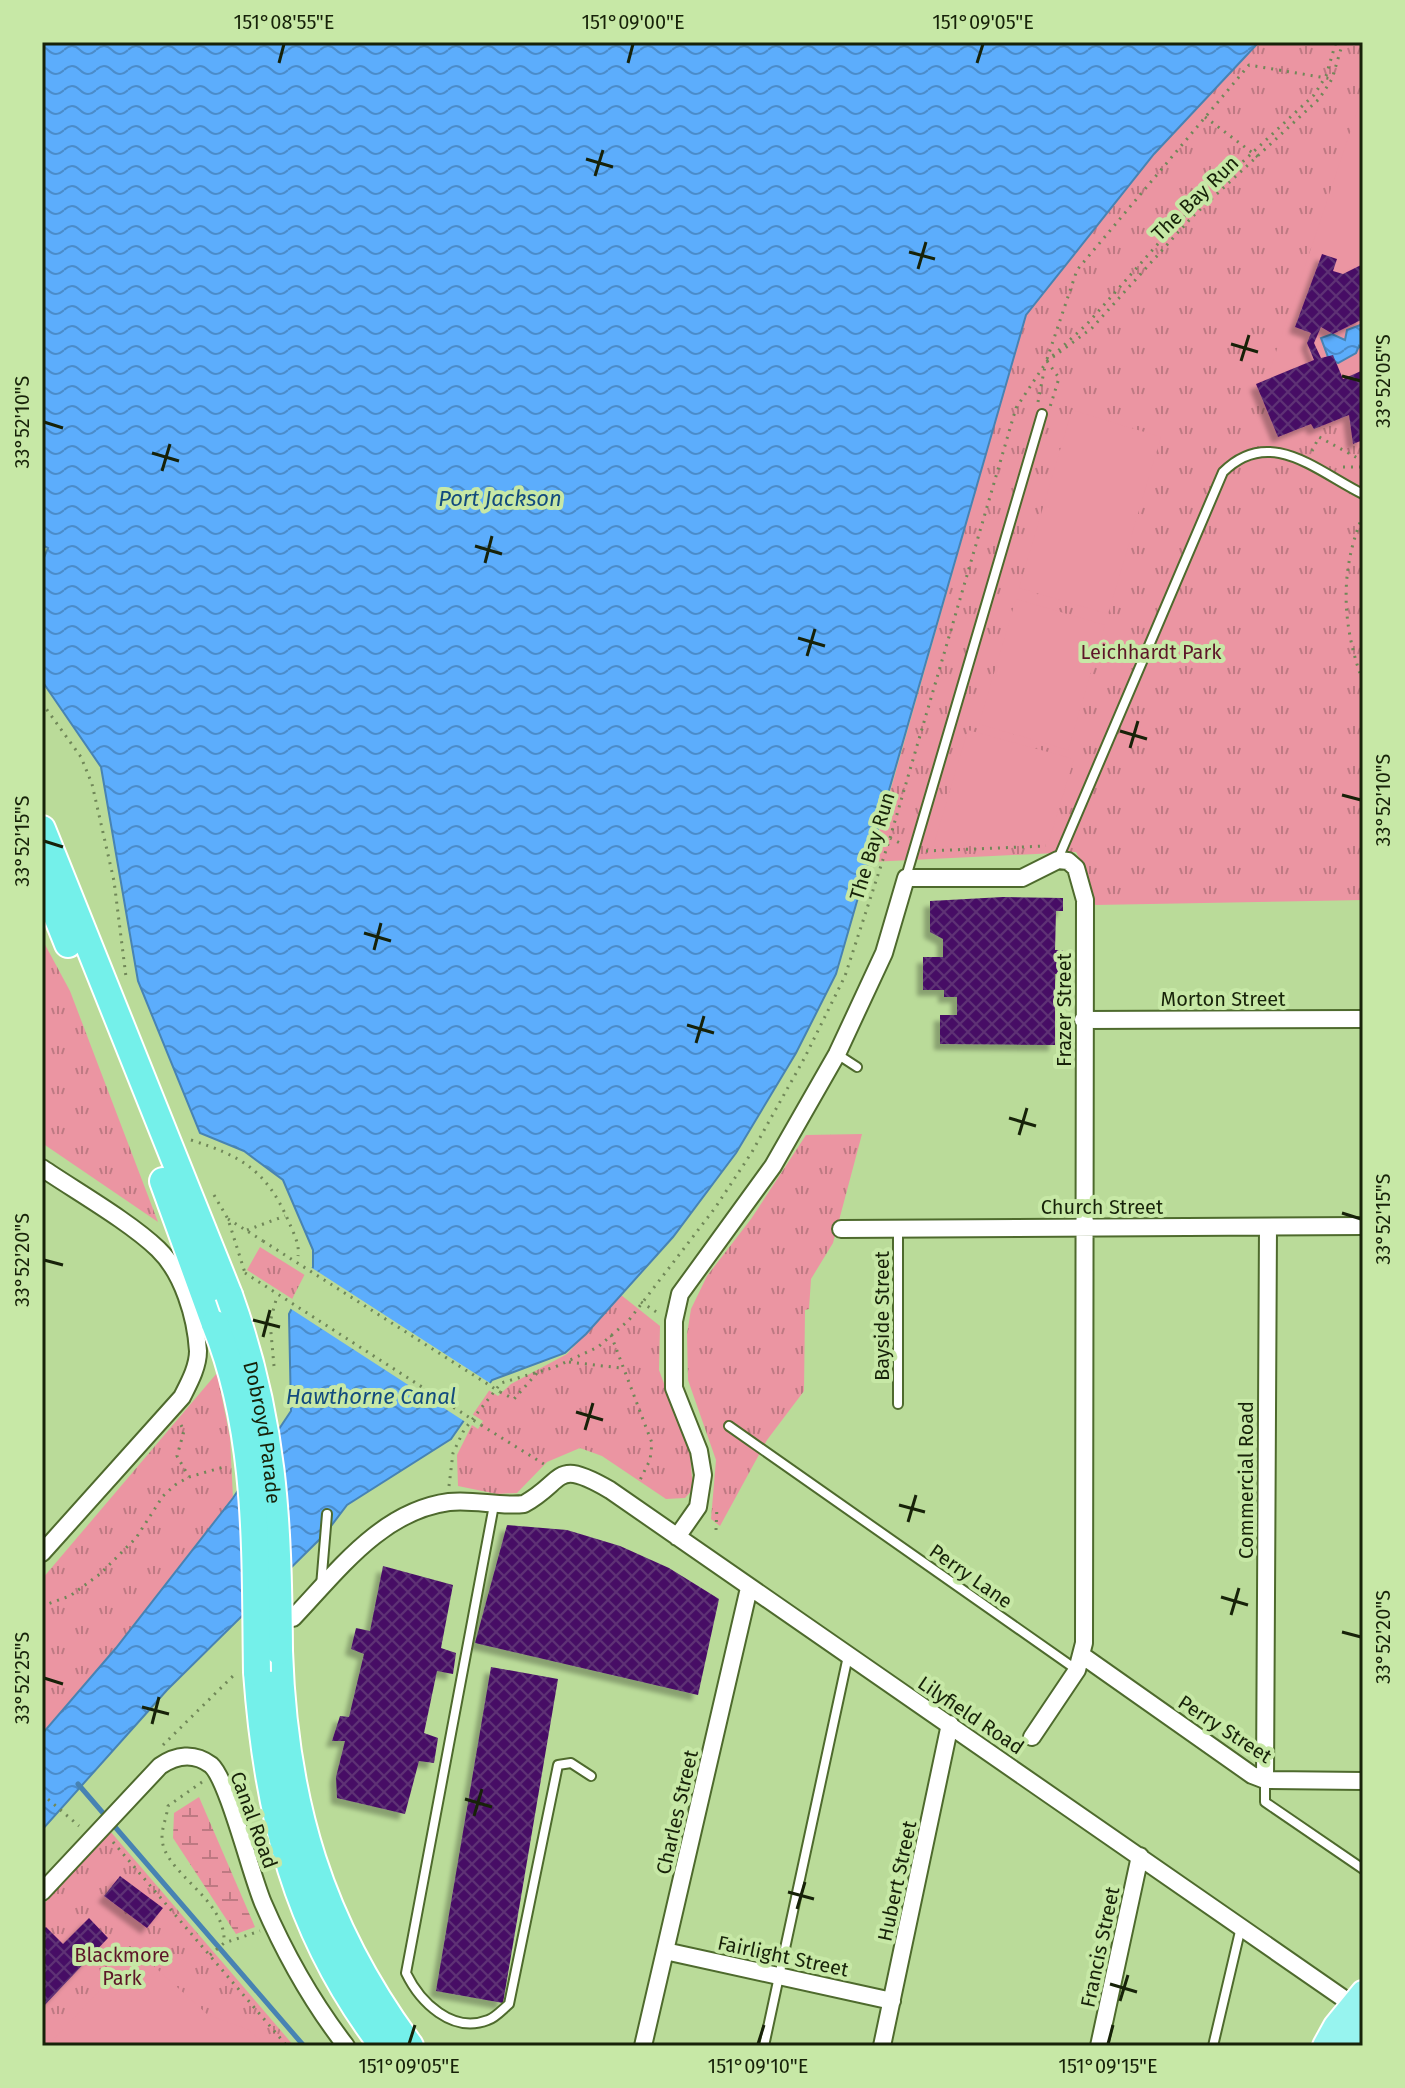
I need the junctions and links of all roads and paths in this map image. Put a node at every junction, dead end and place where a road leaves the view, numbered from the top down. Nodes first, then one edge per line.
1 (1336, 42) edge
2 (1343, 42) edge
3 (1326, 76) junction
4 (1332, 79) junction
5 (1205, 117) junction
6 (1253, 153) junction
7 (1258, 157) junction
8 (1047, 361) junction
9 (1042, 414) junction
10 (1310, 454) dead end
11 (1363, 461) edge
12 (1363, 494) edge
13 (1363, 515) edge
14 (1363, 682) edge
15 (42, 703) edge
16 (42, 829) edge
17 (1058, 860) junction
18 (906, 878) junction
19 (42, 879) edge
20 (130, 989) dead end
21 (1363, 1019) edge
22 (1083, 1020) junction
23 (837, 1054) junction
24 (857, 1067) dead end
25 (191, 1140) dead end
26 (42, 1168) edge
27 (286, 1216) junction
28 (1083, 1226) junction
29 (1363, 1226) edge
30 (1268, 1227) junction
31 (898, 1228) junction
32 (841, 1229) dead end
33 (247, 1230) junction
34 (298, 1256) dead end
35 (611, 1335) junction
36 (565, 1362) junction
37 (622, 1368) junction
38 (538, 1372) junction
39 (898, 1404) dead end
40 (168, 1413) junction
41 (729, 1426) dead end
42 (560, 1475) junction
43 (639, 1482) dead end
44 (452, 1502) junction
45 (494, 1505) junction
46 (327, 1514) dead end
47 (677, 1537) junction
48 (42, 1553) edge
49 (321, 1586) junction
50 (749, 1588) junction
51 (42, 1606) edge
52 (293, 1618) dead end
53 (848, 1656) junction
54 (1080, 1663) junction
55 (247, 1672) junction
56 (950, 1724) junction
57 (1032, 1737) dead end
58 (159, 1748) dead end
59 (591, 1776) dead end
60 (205, 1780) dead end
61 (1265, 1780) junction
62 (1363, 1781) edge
63 (42, 1794) edge
64 (66, 1814) dead end
65 (92, 1837) junction
66 (1140, 1856) junction
67 (1363, 1869) edge
68 (42, 1892) edge
69 (1241, 1926) junction
70 (665, 1951) junction
71 (210, 1955) junction
72 (779, 1976) junction
73 (892, 2001) junction
74 (1360, 2008) edge
75 (287, 2046) edge
76 (346, 2046) edge
77 (383, 2046) edge
78 (410, 2046) edge
79 (643, 2046) edge
80 (764, 2046) edge
81 (882, 2046) edge
82 (1099, 2046) edge
83 (1213, 2046) edge
84 (1325, 2046) edge
85 (1348, 2046) edge

1 - 3 path, The Bay Run
2 - 4 path, The Bay Run
3 - 4 path
3 - 5 path
3 - 6 path, The Bay Run
4 - 7 path, The Bay Run
5 - 6 path
5 - 8 path
6 - 7 path
6 - 8 path, The Bay Run
7 - 8 path, The Bay Run
8 - 9 path
8 - 9 path
8 - 35 path, The Bay Run
9 - 18 lane
10 - 11 path
12 - 17 lane
13 - 14 path
15 - 20 path
16 - 78 highway, Dobroyd Parade, bridge
17 - 18 street
17 - 22 street, Frazer Street
18 - 23 street
19 - 55 highway, Dobroyd Parade, bridge
21 - 22 street, Morton Street
22 - 28 street, Frazer Street
23 - 24 lane
23 - 47 street
25 - 27 path
26 - 40 street
27 - 33 path
27 - 34 path
28 - 30 street, Church Street
28 - 31 street, Church Street
28 - 54 street, Frazer Street
29 - 30 street, Church Street
30 - 61 street, Commercial Road
31 - 32 street, Church Street
31 - 39 lane, Bayside Street
33 - 38 path, bridge
33 - 42 path, bridge
35 - 36 path, The Bay Run
35 - 37 path
36 - 37 path
36 - 38 path, The Bay Run
37 - 43 path
38 - 44 path, The Bay Run
40 - 48 street
40 - 51 path
41 - 54 lane, Perry Lane
42 - 45 street
42 - 47 street, Lilyfield Road
44 - 45 street
44 - 49 street
45 - 59 lane
46 - 49 lane
47 - 50 street, Lilyfield Road
49 - 52 street
50 - 53 street, Lilyfield Road
50 - 70 street, Charles Street
53 - 56 street, Lilyfield Road
53 - 72 lane
54 - 57 street
54 - 61 street, Perry Street
55 - 58 path
55 - 77 highway, Dobroyd Parade
56 - 66 street, Lilyfield Road
56 - 73 street, Hubert Street
60 - 71 path
61 - 62 street, Perry Street
61 - 67 lane
63 - 64 path
65 - 68 street, Canal Road
65 - 71 path
65 - 76 street, Canal Road
66 - 69 street, Lilyfield Road
66 - 82 street, Francis Street
69 - 74 street, Lilyfield Road
69 - 83 lane
70 - 72 street, Fairlight Street
70 - 79 street, Charles Street
71 - 75 path
72 - 73 street, Fairlight Street
72 - 80 lane
73 - 81 street, Hubert Street
74 - 84 main road
74 - 85 main road

